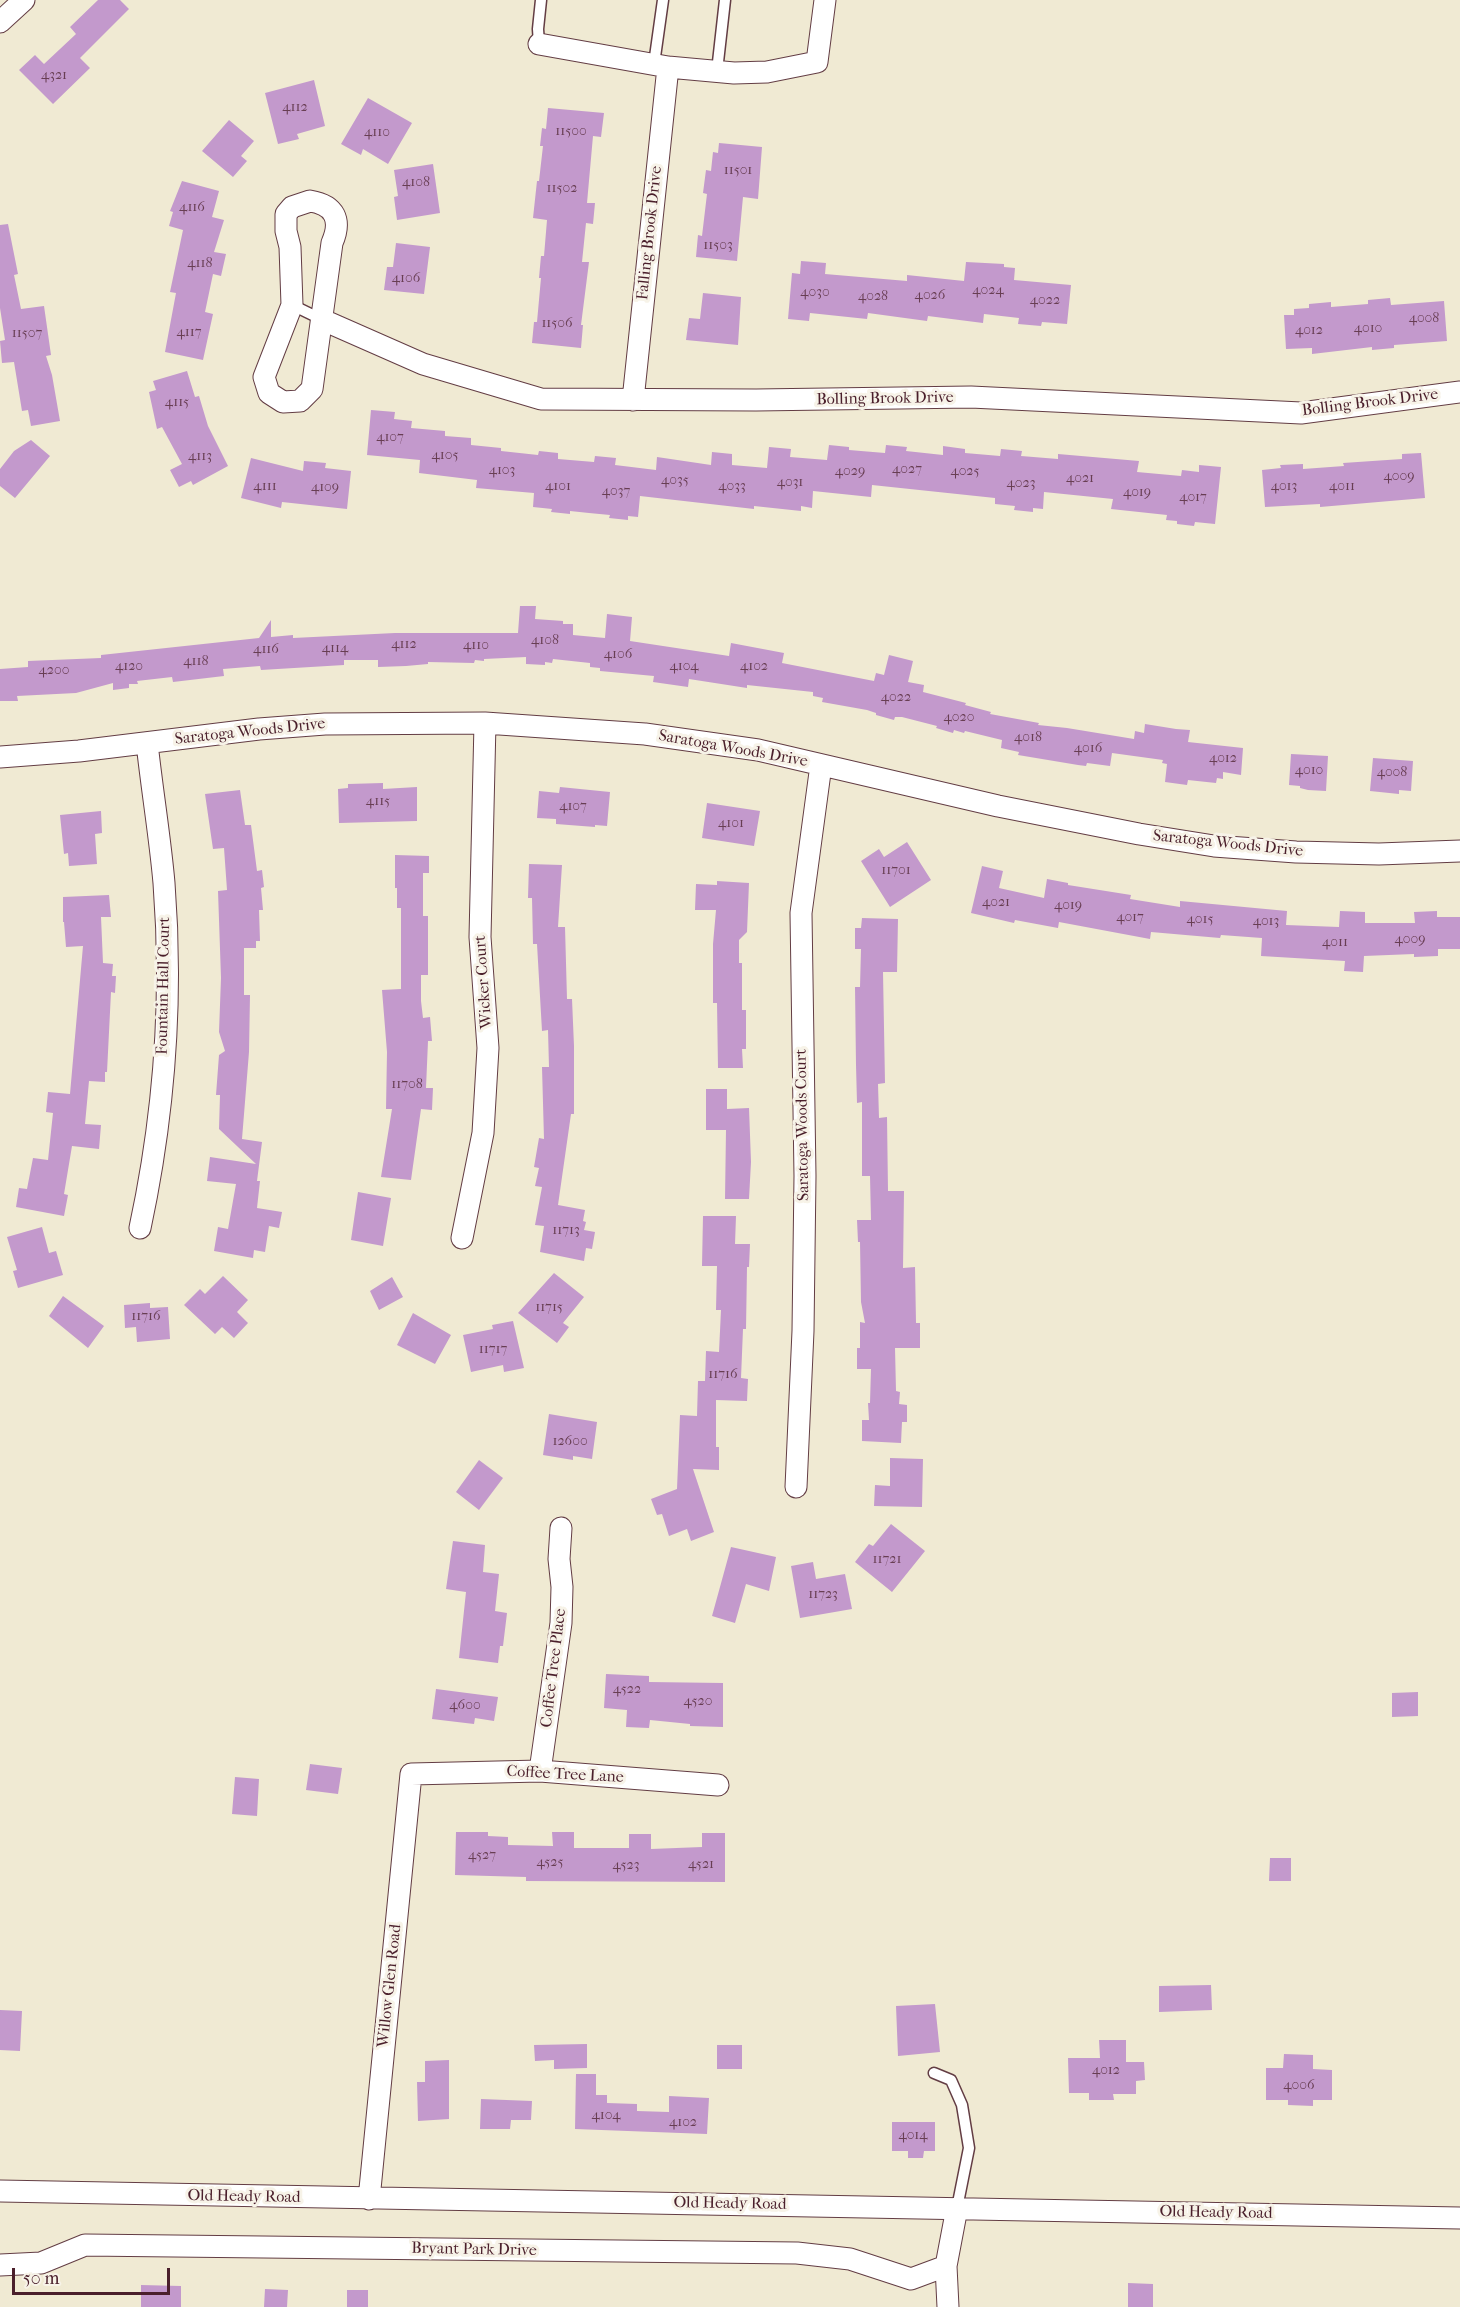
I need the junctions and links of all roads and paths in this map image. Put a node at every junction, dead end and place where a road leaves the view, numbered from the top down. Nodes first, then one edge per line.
1 (24, 0) edge
2 (541, 0) edge
3 (663, 0) edge
4 (725, 0) edge
5 (825, 0) edge
6 (0, 21) edge
7 (539, 44) joint
8 (661, 65) junction
9 (717, 71) junction
10 (292, 305) junction
11 (323, 320) junction
12 (1460, 392) edge
13 (633, 400) junction
14 (485, 723) junction
15 (147, 743) junction
16 (0, 757) edge
17 (821, 765) junction
18 (1460, 851) edge
19 (140, 1228) dead end
20 (462, 1238) dead end
21 (796, 1487) dead end
22 (561, 1528) dead end
23 (540, 1771) junction
24 (411, 1774) joint
25 (718, 1785) dead end
26 (934, 2073) dead end
27 (0, 2191) edge
28 (369, 2199) junction
29 (957, 2208) junction
30 (1460, 2218) edge
31 (0, 2265) edge
32 (946, 2266) junction
33 (948, 2307) edge

1 - 6 street
2 - 7 lane
3 - 8 lane
4 - 9 lane
5 - 9 street
7 - 8 street
8 - 9 street
8 - 13 street, Falling Brook Drive
10 - 11 lane
10 - 11 street
10 - 11 street
11 - 13 street, Bolling Brook Drive
12 - 13 street, Bolling Brook Drive
14 - 15 street, Saratoga Woods Drive
14 - 17 street, Saratoga Woods Drive
14 - 20 street, Wicker Court
15 - 16 street, Saratoga Woods Drive
15 - 19 street, Fountain Hall Court
17 - 18 street, Saratoga Woods Drive
17 - 21 street, Saratoga Woods Court
22 - 23 street, Coffee Tree Place
23 - 24 street, Coffee Tree Lane
23 - 25 street, Coffee Tree Lane
24 - 28 street, Willow Glen Road
26 - 29 lane
27 - 28 street, Old Heady Road
28 - 29 street, Old Heady Road
29 - 30 street, Old Heady Road
29 - 32 street
31 - 32 street, Bryant Park Drive
32 - 33 street

